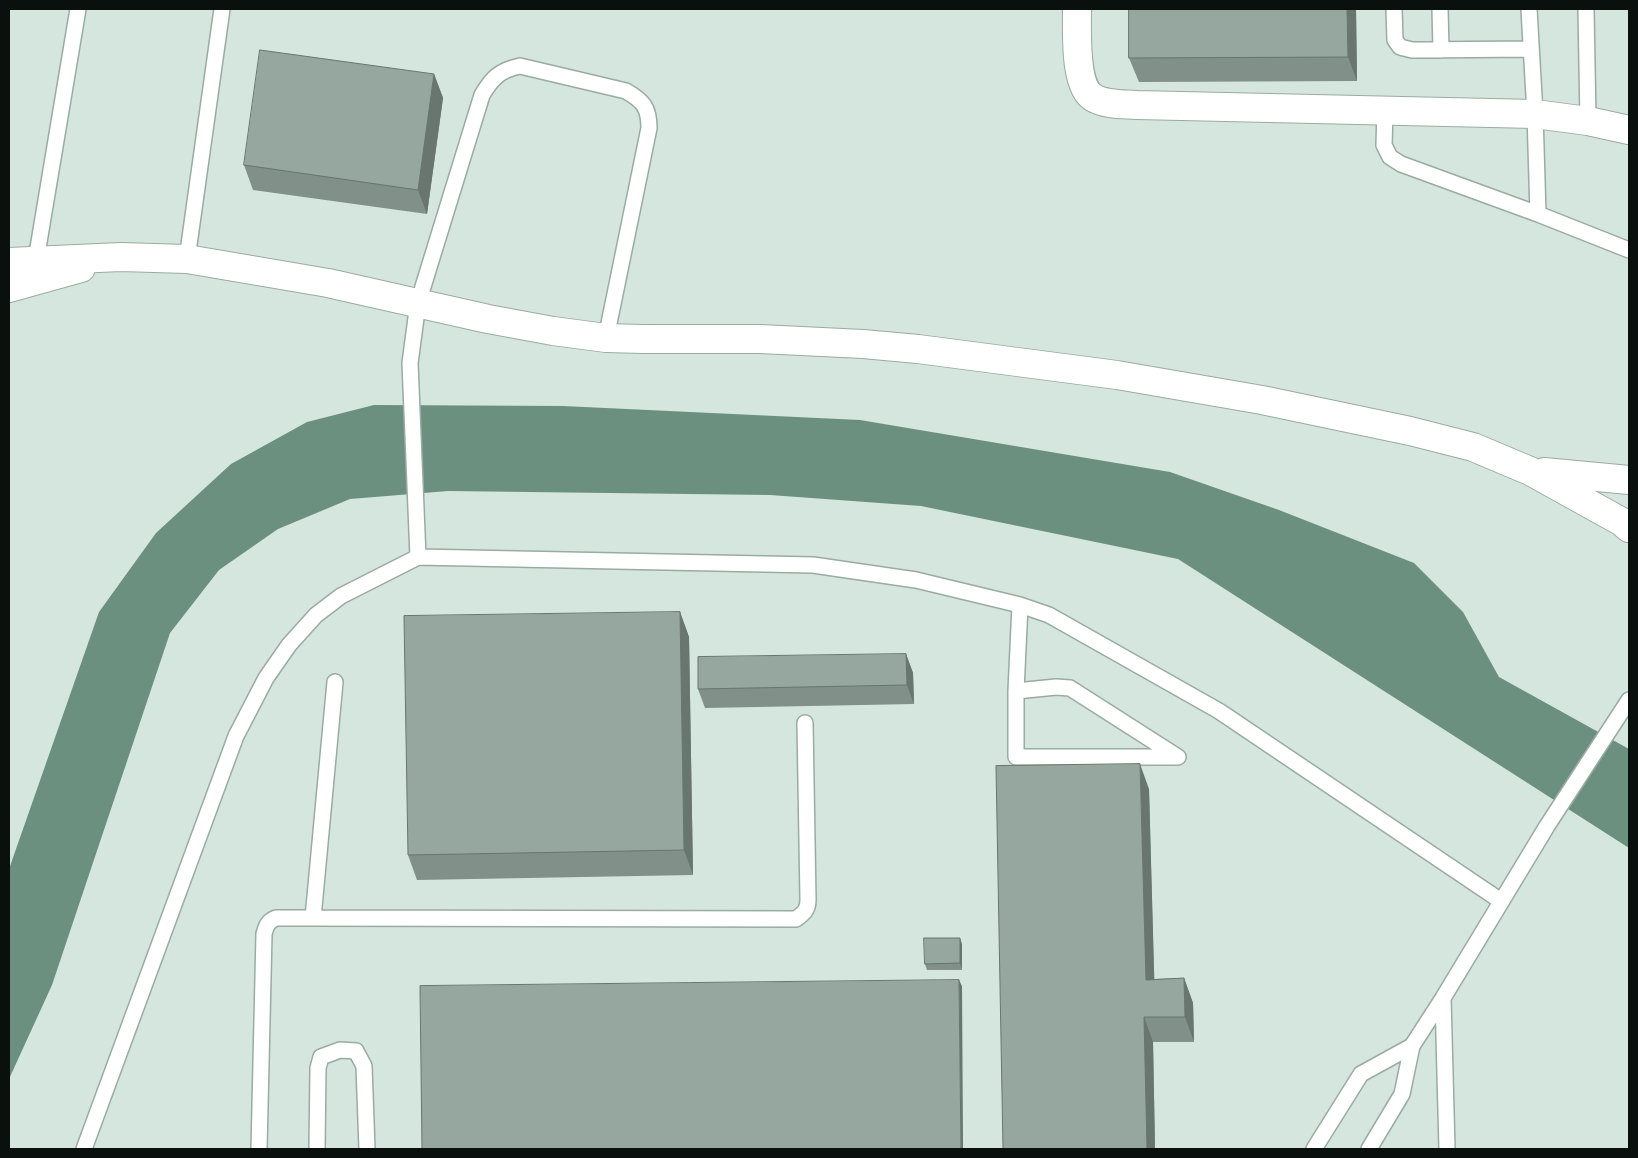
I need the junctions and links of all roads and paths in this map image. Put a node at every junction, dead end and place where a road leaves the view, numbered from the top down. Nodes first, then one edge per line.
1 (78, 9) edge
2 (222, 9) edge
3 (1077, 9) edge
4 (1394, 9) edge
5 (1440, 9) edge
6 (1529, 9) edge
7 (1586, 9) edge
8 (1531, 49) junction
9 (1441, 50) junction
10 (1385, 111) junction
11 (1535, 114) junction
12 (1588, 121) junction
13 (1629, 130) edge
14 (1538, 214) junction
15 (1629, 250) edge
16 (120, 257) junction
17 (186, 259) junction
18 (36, 260) junction
19 (9, 262) edge
20 (9, 288) edge
21 (418, 303) junction
22 (606, 338) junction
23 (1530, 471) junction
24 (1629, 480) edge
25 (1629, 528) edge
26 (418, 557) junction
27 (1020, 604) junction
28 (335, 682) dead end
29 (1016, 691) junction
30 (1629, 700) edge
31 (805, 723) dead end
32 (1500, 901) junction
33 (313, 918) junction
34 (1444, 998) junction
35 (1412, 1046) junction
36 (84, 1149) edge
37 (259, 1149) edge
38 (317, 1149) edge
39 (366, 1149) edge
40 (1314, 1149) edge
41 (1369, 1149) edge
42 (1447, 1149) edge

1 - 18 lane
2 - 17 lane
3 - 10 street
4 - 9 lane
5 - 9 lane
6 - 8 lane
7 - 12 lane
8 - 9 lane
8 - 11 lane
10 - 11 street
10 - 14 lane
11 - 12 street
11 - 14 lane
12 - 13 street
14 - 15 lane
16 - 17 street
16 - 18 street
16 - 20 street
17 - 21 street
18 - 19 street
21 - 22 street
21 - 22 lane
21 - 26 lane
22 - 23 street
23 - 24 street
23 - 25 street
26 - 27 lane
26 - 36 lane
27 - 29 lane
27 - 32 lane
28 - 33 lane
29 - 29 lane
30 - 32 lane
31 - 33 lane
32 - 34 lane
33 - 37 lane
34 - 35 lane
34 - 42 lane
35 - 40 lane
35 - 41 lane
38 - 39 lane

